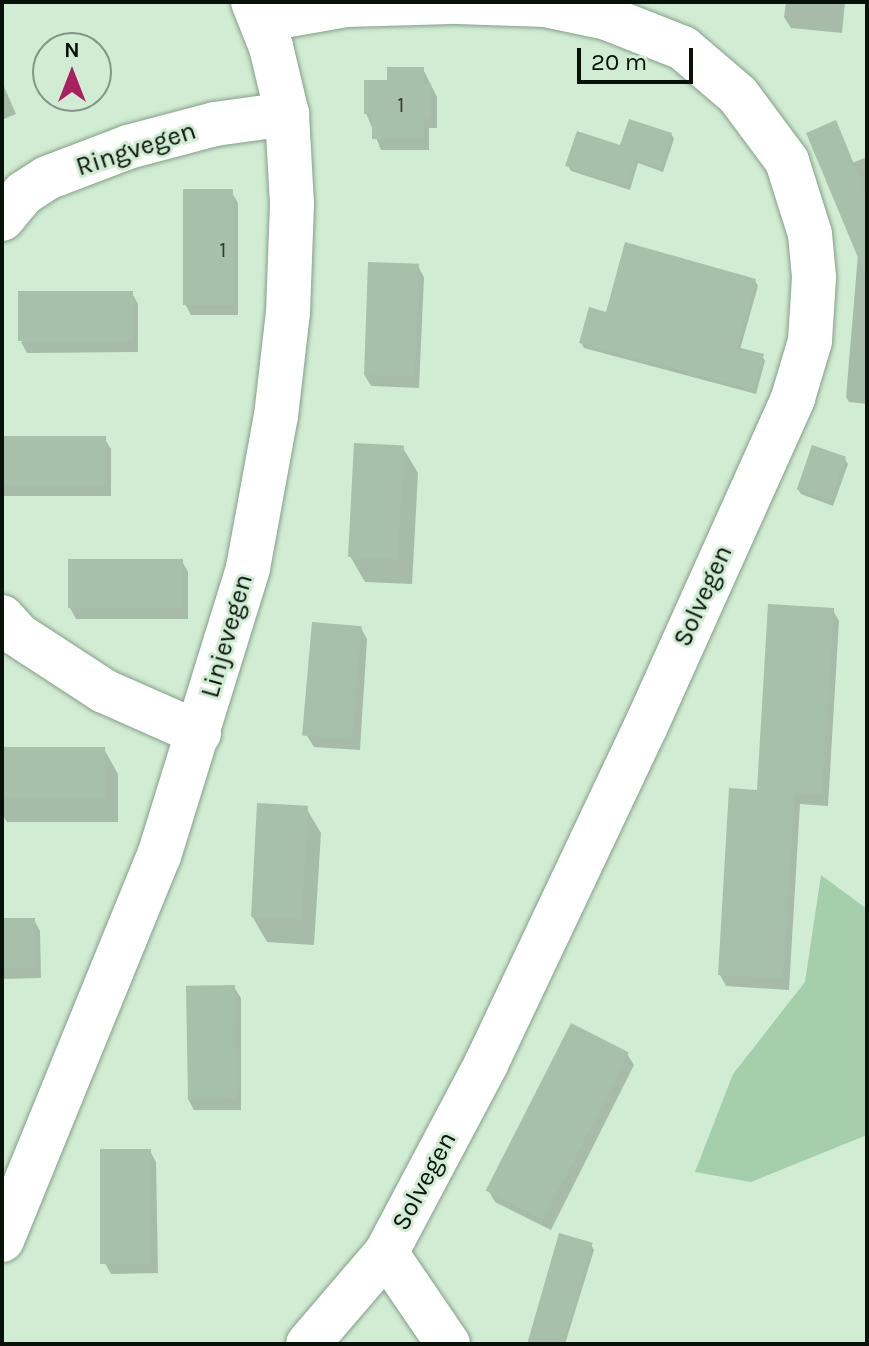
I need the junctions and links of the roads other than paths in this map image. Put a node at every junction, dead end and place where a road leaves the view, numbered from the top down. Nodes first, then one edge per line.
1 (451, 2) edge
2 (457, 2) edge
3 (257, 11) edge
4 (287, 114) junction
5 (2, 219) edge
6 (2, 617) edge
7 (199, 733) junction
8 (14, 1170) edge
9 (2, 1240) edge
10 (399, 1245) junction
11 (308, 1344) edge
12 (448, 1344) edge

1 - 3 street
2 - 10 street, Solvegen
3 - 4 street, Linjevegen
4 - 5 street, Ringvegen
4 - 7 street, Linjevegen
6 - 7 street
7 - 8 street, Linjevegen
8 - 9 street, Linjevegen
10 - 11 street, Solvegen
10 - 12 street

